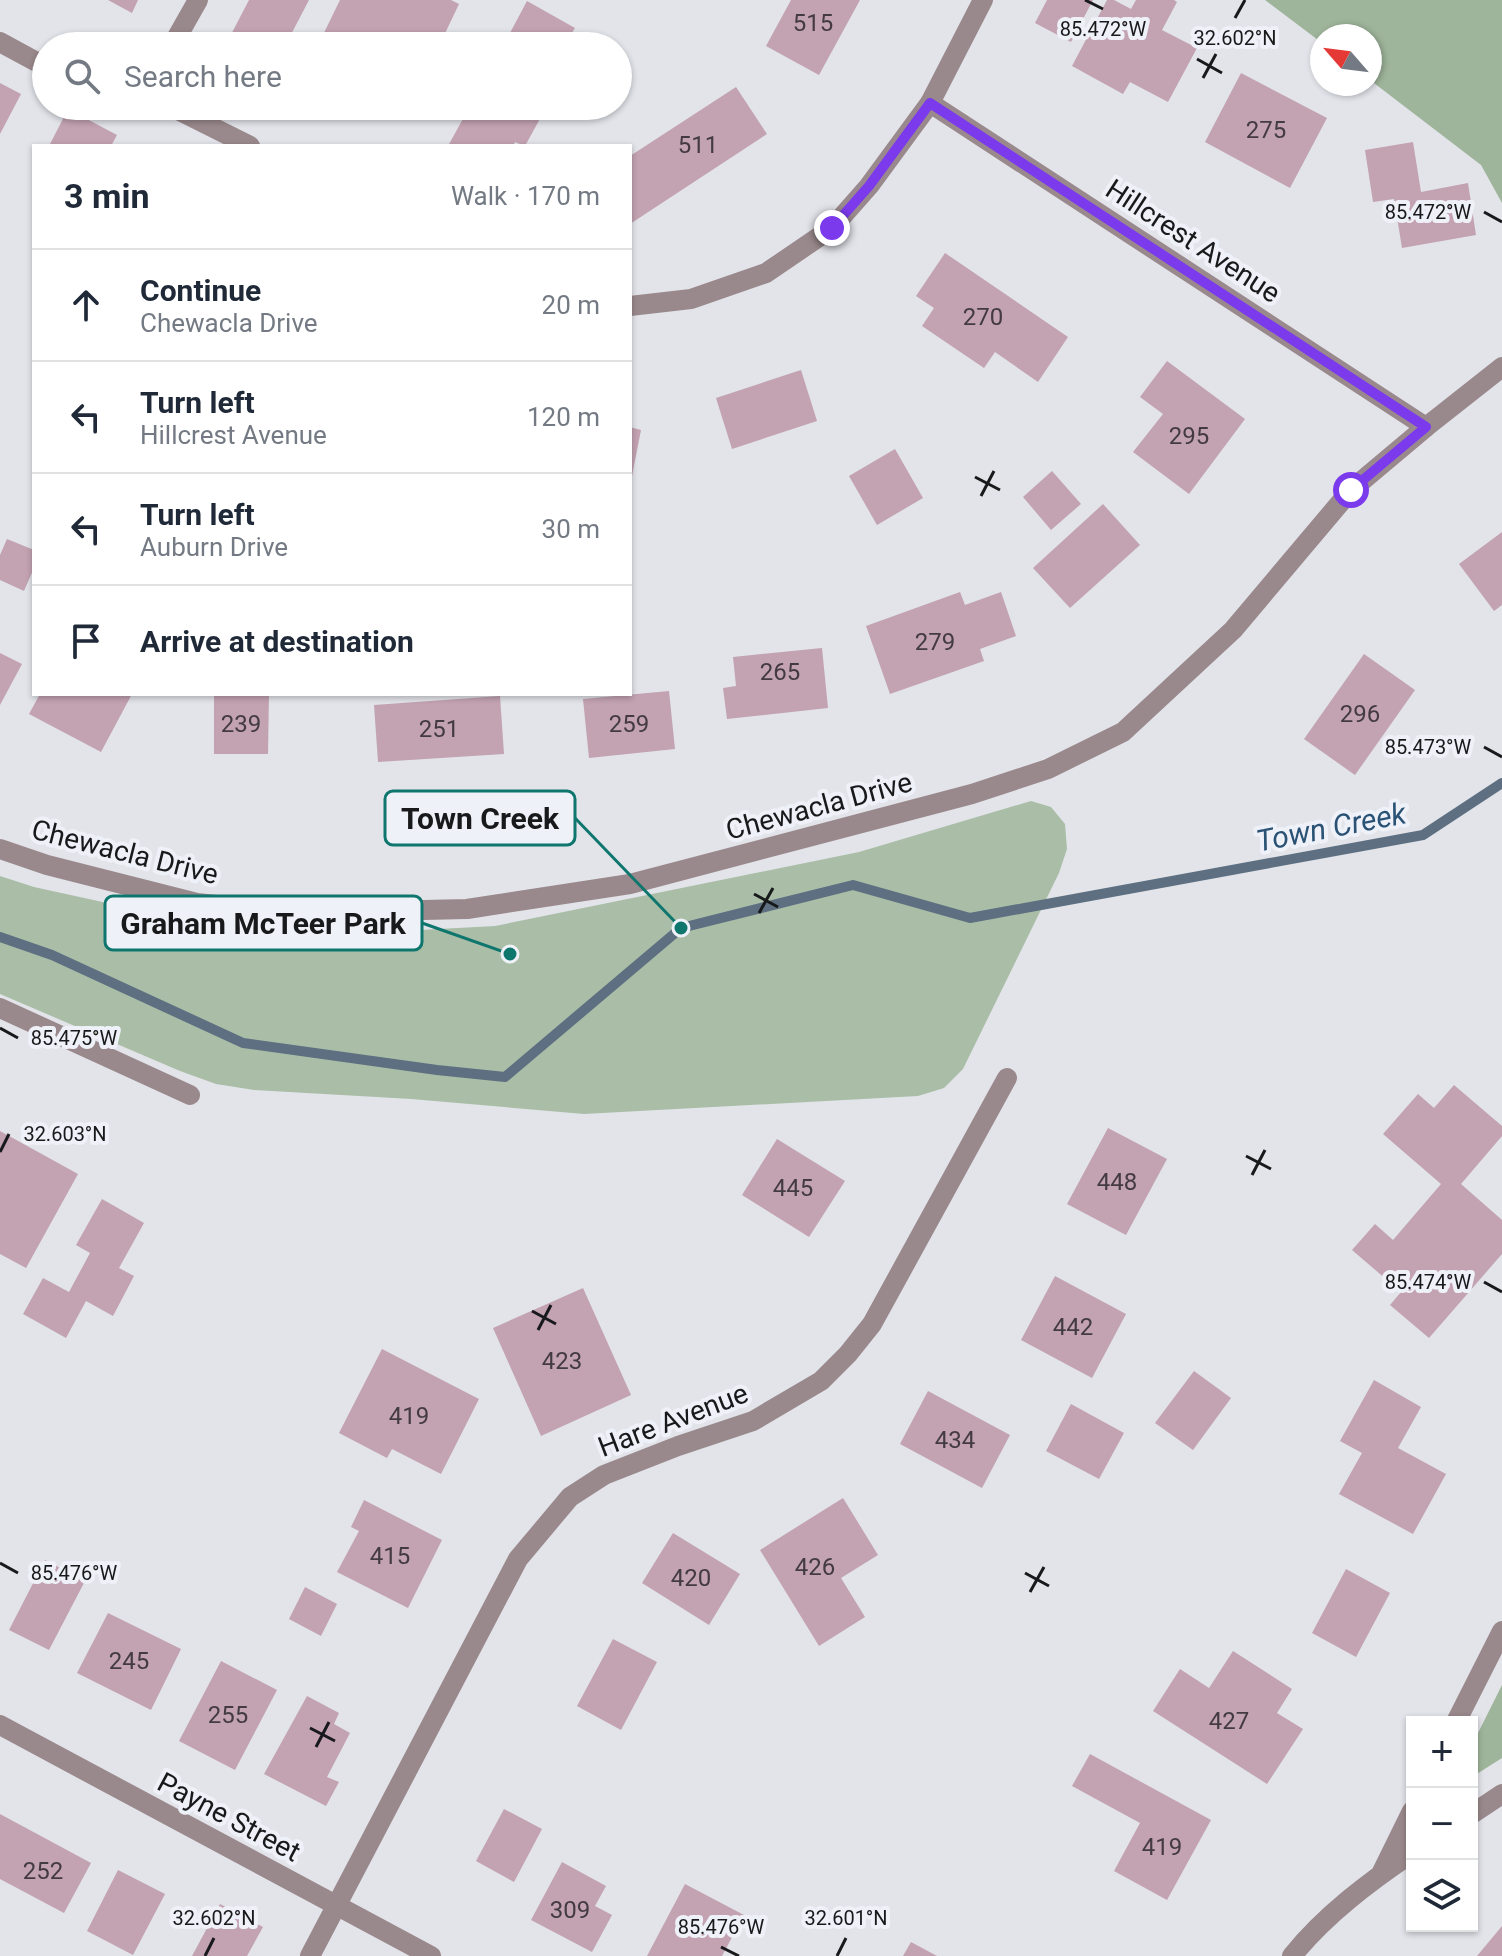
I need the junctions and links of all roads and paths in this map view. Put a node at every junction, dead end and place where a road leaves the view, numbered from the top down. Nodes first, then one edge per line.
1 (198, 0) edge
2 (983, 0) edge
3 (180, 32) edge
4 (0, 42) edge
5 (32, 59) edge
6 (930, 103) junction
7 (198, 120) edge
8 (246, 144) edge
9 (632, 306) edge
10 (1502, 367) edge
11 (1426, 427) junction
12 (0, 849) edge
13 (0, 1008) edge
14 (1007, 1078) dead end
15 (190, 1095) dead end
16 (1502, 1631) edge
17 (1459, 1716) edge
18 (0, 1725) edge
19 (1502, 1794) edge
20 (1478, 1810) edge
21 (1406, 1823) edge
22 (1406, 1857) edge
23 (1380, 1874) junction
24 (337, 1907) junction
25 (310, 1956) edge
26 (431, 1956) edge
27 (1292, 1956) edge

1 - 3 street
2 - 6 street
4 - 5 street
6 - 9 street
6 - 11 street, Hillcrest Avenue
7 - 8 street
10 - 11 street, Chewacla Drive
11 - 12 street, Chewacla Drive
13 - 15 street
14 - 24 street, Hare Avenue
16 - 17 street
18 - 24 street, Payne Street
19 - 20 street
21 - 23 street
22 - 23 street
23 - 27 street
24 - 25 street, Hare Avenue
24 - 26 street, Payne Street

